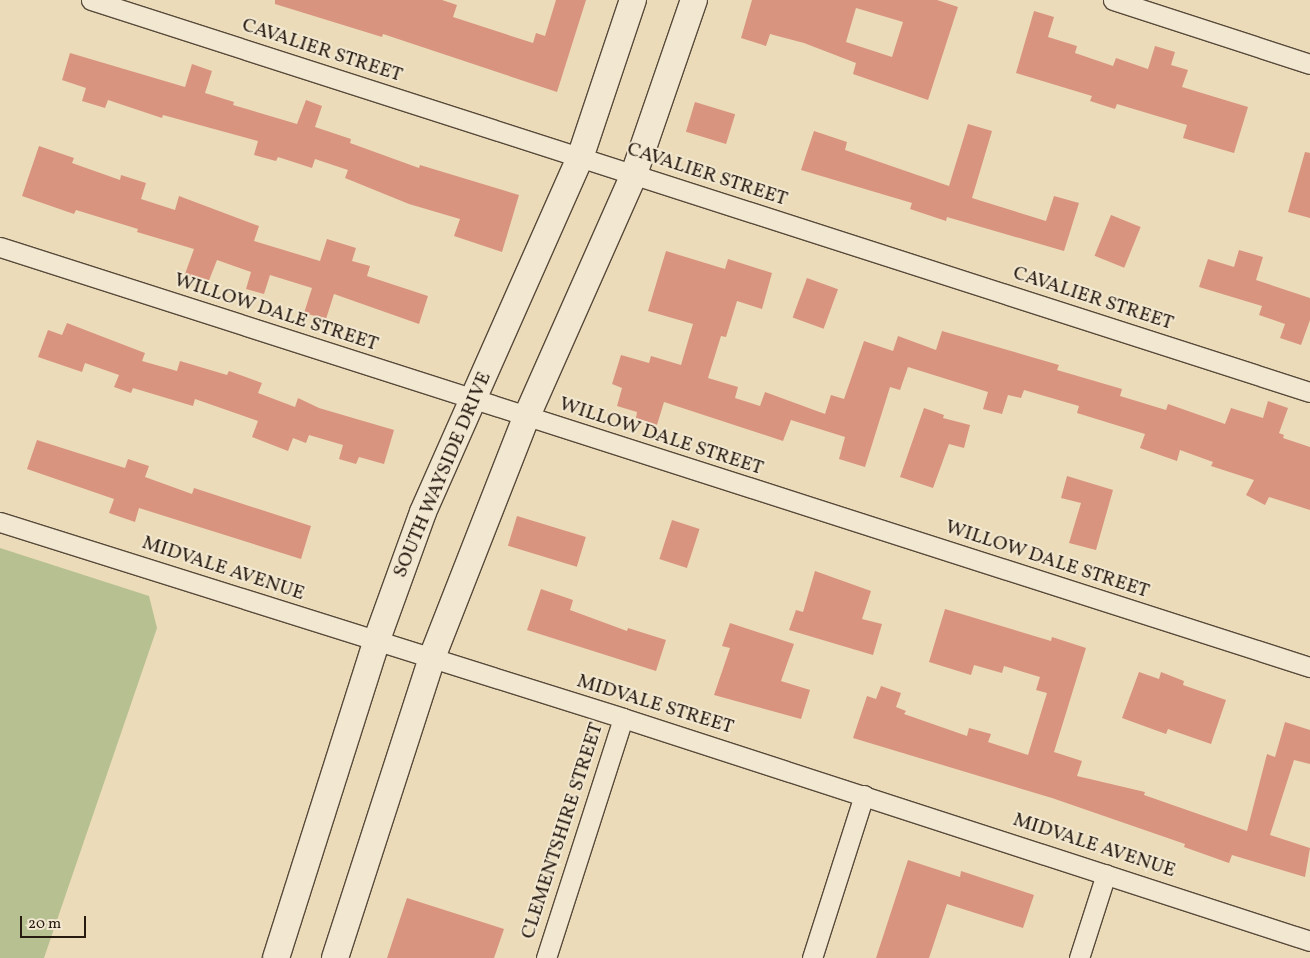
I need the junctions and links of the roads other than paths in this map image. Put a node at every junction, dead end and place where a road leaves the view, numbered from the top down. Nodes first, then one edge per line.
1 (91, 0) edge
2 (634, 0) edge
3 (694, 0) edge
4 (1113, 0) edge
5 (1310, 64) edge
6 (580, 158) junction
7 (634, 174) junction
8 (0, 247) edge
9 (1310, 392) edge
10 (474, 401) junction
11 (526, 418) junction
12 (0, 522) edge
13 (376, 642) junction
14 (431, 660) junction
15 (1310, 667) edge
16 (623, 718) junction
17 (864, 795) junction
18 (1106, 874) junction
19 (1310, 941) edge
20 (276, 958) edge
21 (335, 958) edge
22 (546, 958) edge
23 (812, 958) edge
24 (1079, 958) edge

1 - 6 street, CAVALIER STREET
2 - 6 main road, SOUTH WAYSIDE DRIVE
3 - 7 main road
4 - 5 street
6 - 7 street, CAVALIER STREET
6 - 10 main road, SOUTH WAYSIDE DRIVE
7 - 9 street, CAVALIER STREET
7 - 11 main road
8 - 10 street, WILLOW DALE STREET
10 - 11 street, WILLOW DALE STREET
10 - 13 main road, SOUTH WAYSIDE DRIVE
11 - 14 main road
11 - 15 street, WILLOW DALE STREET
12 - 13 street, MIDVALE AVENUE
13 - 14 street, MIDVALE AVENUE
13 - 20 main road, SOUTH WAYSIDE DRIVE
14 - 16 street, MIDVALE STREET
14 - 21 main road
16 - 17 street, MIDVALE STREET
16 - 22 street, CLEMENTSHIRE STREET
17 - 18 street, MIDVALE AVENUE
17 - 23 street
18 - 19 street, MIDVALE AVENUE
18 - 24 street

